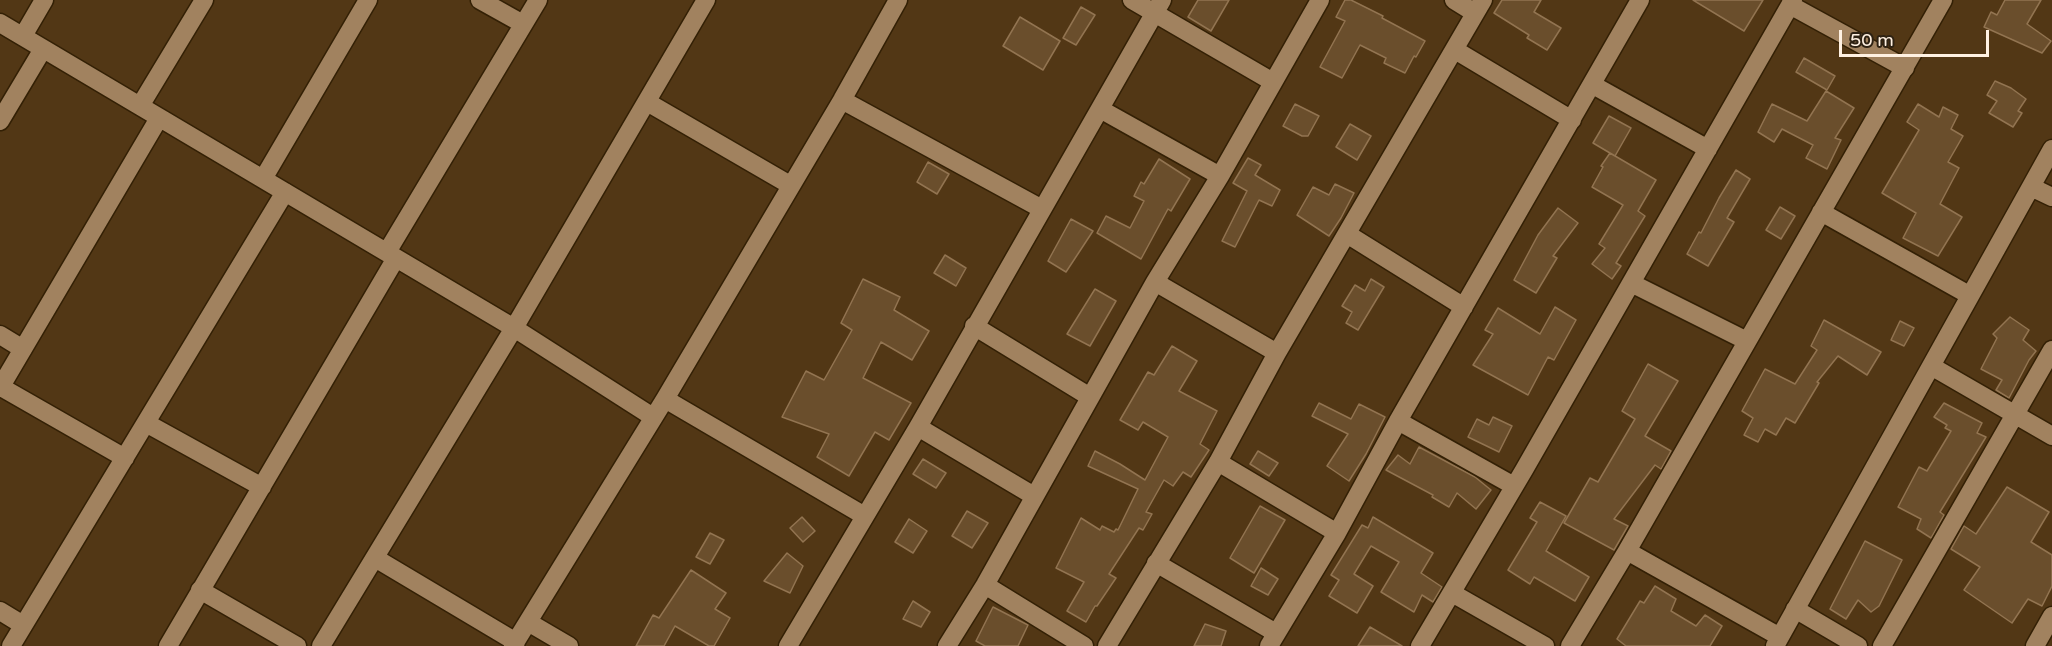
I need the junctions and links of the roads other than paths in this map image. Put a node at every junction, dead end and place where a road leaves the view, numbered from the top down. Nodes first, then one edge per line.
1 (44, 0) edge
2 (204, 0) edge
3 (368, 0) edge
4 (480, 0) edge
5 (538, 0) edge
6 (898, 0) edge
7 (1132, 0) edge
8 (1320, 0) edge
9 (1454, 0) edge
10 (1640, 0) edge
11 (1943, 0) edge
12 (698, 3) edge
13 (1791, 3) edge
14 (1479, 6) edge
15 (1158, 7) edge
16 (0, 23) edge
17 (523, 24) junction
18 (23, 36) junction
19 (43, 49) junction
20 (1455, 50) junction
21 (1905, 68) junction
22 (1273, 82) junction
23 (1593, 85) junction
24 (842, 100) junction
25 (647, 102) junction
26 (140, 106) junction
27 (1100, 109) junction
28 (159, 118) junction
29 (1572, 120) junction
30 (0, 121) edge
31 (1708, 149) junction
32 (2052, 149) edge
33 (1220, 176) junction
34 (263, 179) junction
35 (790, 185) junction
36 (2031, 186) junction
37 (285, 192) junction
38 (2052, 197) edge
39 (1042, 209) junction
40 (1821, 212) junction
41 (1347, 234) junction
42 (391, 255) junction
43 (1155, 282) junction
44 (1631, 283) junction
45 (1970, 295) junction
46 (1464, 307) junction
47 (974, 326) junction
48 (514, 328) junction
49 (0, 335) edge
50 (1747, 341) junction
51 (23, 349) junction
52 (2052, 350) edge
53 (1277, 353) junction
54 (1931, 366) junction
55 (0, 388) edge
56 (1090, 397) junction
57 (665, 399) junction
58 (2015, 414) junction
59 (653, 417) junction
60 (1398, 421) junction
61 (146, 423) junction
62 (918, 427) junction
63 (2052, 436) edge
64 (125, 458) junction
65 (1218, 462) junction
66 (1514, 486) junction
67 (262, 487) junction
68 (1034, 496) junction
69 (863, 515) junction
70 (1337, 533) junction
71 (1627, 551) junction
72 (375, 558) junction
73 (1156, 563) junction
74 (985, 585) junction
75 (200, 590) junction
76 (1452, 593) junction
77 (1795, 609) junction
78 (0, 611) edge
79 (2052, 616) edge
80 (528, 622) junction
81 (24, 625) junction
82 (1273, 640) edge
83 (1778, 642) edge
84 (514, 644) edge
85 (11, 646) edge
86 (168, 646) edge
87 (297, 646) edge
88 (321, 646) edge
89 (569, 646) edge
90 (788, 646) edge
91 (948, 646) edge
92 (1084, 646) edge
93 (1107, 646) edge
94 (1420, 646) edge
95 (1545, 646) edge
96 (1570, 646) edge
97 (1858, 646) edge
98 (1882, 646) edge
99 (2035, 646) edge

1 - 18 street
2 - 26 street
3 - 34 street
4 - 17 street
5 - 17 street
6 - 24 street
7 - 15 street
8 - 22 street
9 - 14 street
10 - 23 street
11 - 21 street
12 - 25 street
13 - 21 street
13 - 31 street
14 - 20 street
15 - 22 street
15 - 27 street
16 - 18 street
17 - 42 street
18 - 19 street
19 - 26 street
19 - 30 street
20 - 29 street
20 - 41 street
21 - 40 street
22 - 33 street
23 - 29 street
23 - 31 street
24 - 35 street
24 - 39 street
25 - 35 street
25 - 48 street
26 - 28 street
27 - 33 street
27 - 39 street
28 - 34 street
28 - 51 street
29 - 46 street
31 - 44 street
32 - 36 street
33 - 43 street
34 - 37 street
35 - 57 street
36 - 38 street
36 - 45 street
37 - 42 street
37 - 61 street
39 - 47 street
40 - 45 street
40 - 50 street
41 - 46 street
41 - 53 street
42 - 48 street
42 - 67 street
43 - 53 street
43 - 56 street
44 - 50 street
44 - 66 street
45 - 54 street
46 - 60 street
47 - 56 street
47 - 62 street
48 - 59 street
48 - 72 street
49 - 51 street
50 - 71 street
51 - 55 street
52 - 58 street
53 - 65 street
54 - 58 street
54 - 77 street
55 - 64 street
56 - 68 street
57 - 59 street
57 - 69 street
58 - 63 street
58 - 98 street
59 - 80 street
60 - 66 street
60 - 70 street
61 - 64 street
61 - 67 street
62 - 68 street
62 - 69 street
64 - 81 street
65 - 70 street
65 - 73 street
66 - 76 street
67 - 75 street
68 - 74 street
69 - 90 street
70 - 82 street
71 - 83 street
71 - 96 street
72 - 84 street
72 - 88 street
73 - 82 street
73 - 93 street
74 - 91 street
74 - 92 street
75 - 86 street
75 - 87 street
76 - 94 street
76 - 95 street
77 - 83 street
77 - 97 street
78 - 81 street
79 - 99 street
80 - 84 street
80 - 89 street
81 - 85 street

